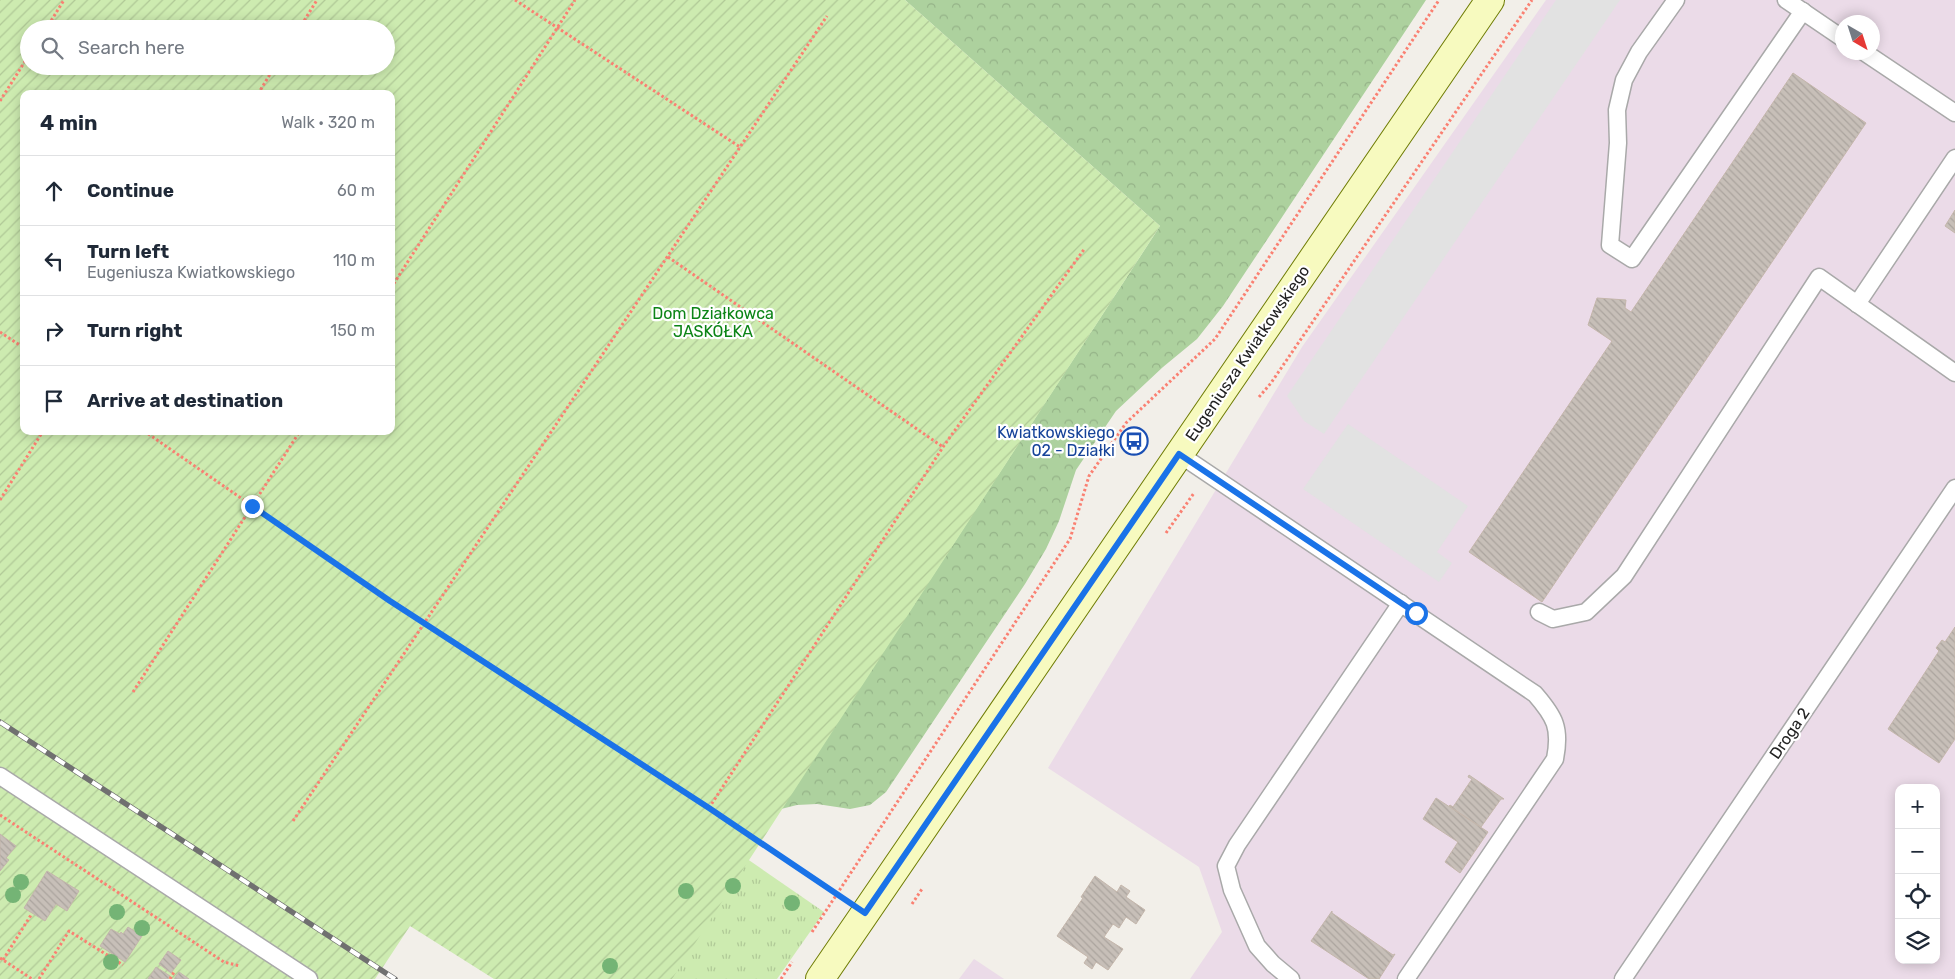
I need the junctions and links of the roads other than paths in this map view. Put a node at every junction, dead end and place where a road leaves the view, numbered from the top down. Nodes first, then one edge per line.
1 (1490, 0) edge
2 (1676, 0) edge
3 (1786, 0) edge
4 (1803, 11) junction
5 (1835, 33) edge
6 (1876, 60) edge
7 (1955, 114) edge
8 (1955, 158) edge
9 (1857, 304) junction
10 (1955, 373) edge
11 (1179, 454) junction
12 (1953, 495) edge
13 (1400, 603) junction
14 (1539, 612) dead end
15 (0, 776) edge
16 (309, 979) edge
17 (820, 979) edge
18 (1291, 979) edge
19 (1406, 979) edge
20 (1623, 979) edge

1 - 11 main road, Eugeniusza Kwiatkowskiego
2 - 4 lane
3 - 4 lane
4 - 5 lane
6 - 7 lane
8 - 9 lane
9 - 10 lane
9 - 14 lane
11 - 13 lane
11 - 17 main road, Eugeniusza Kwiatkowskiego
12 - 20 lane, Droga 2
13 - 18 lane
13 - 19 lane
15 - 16 lane

